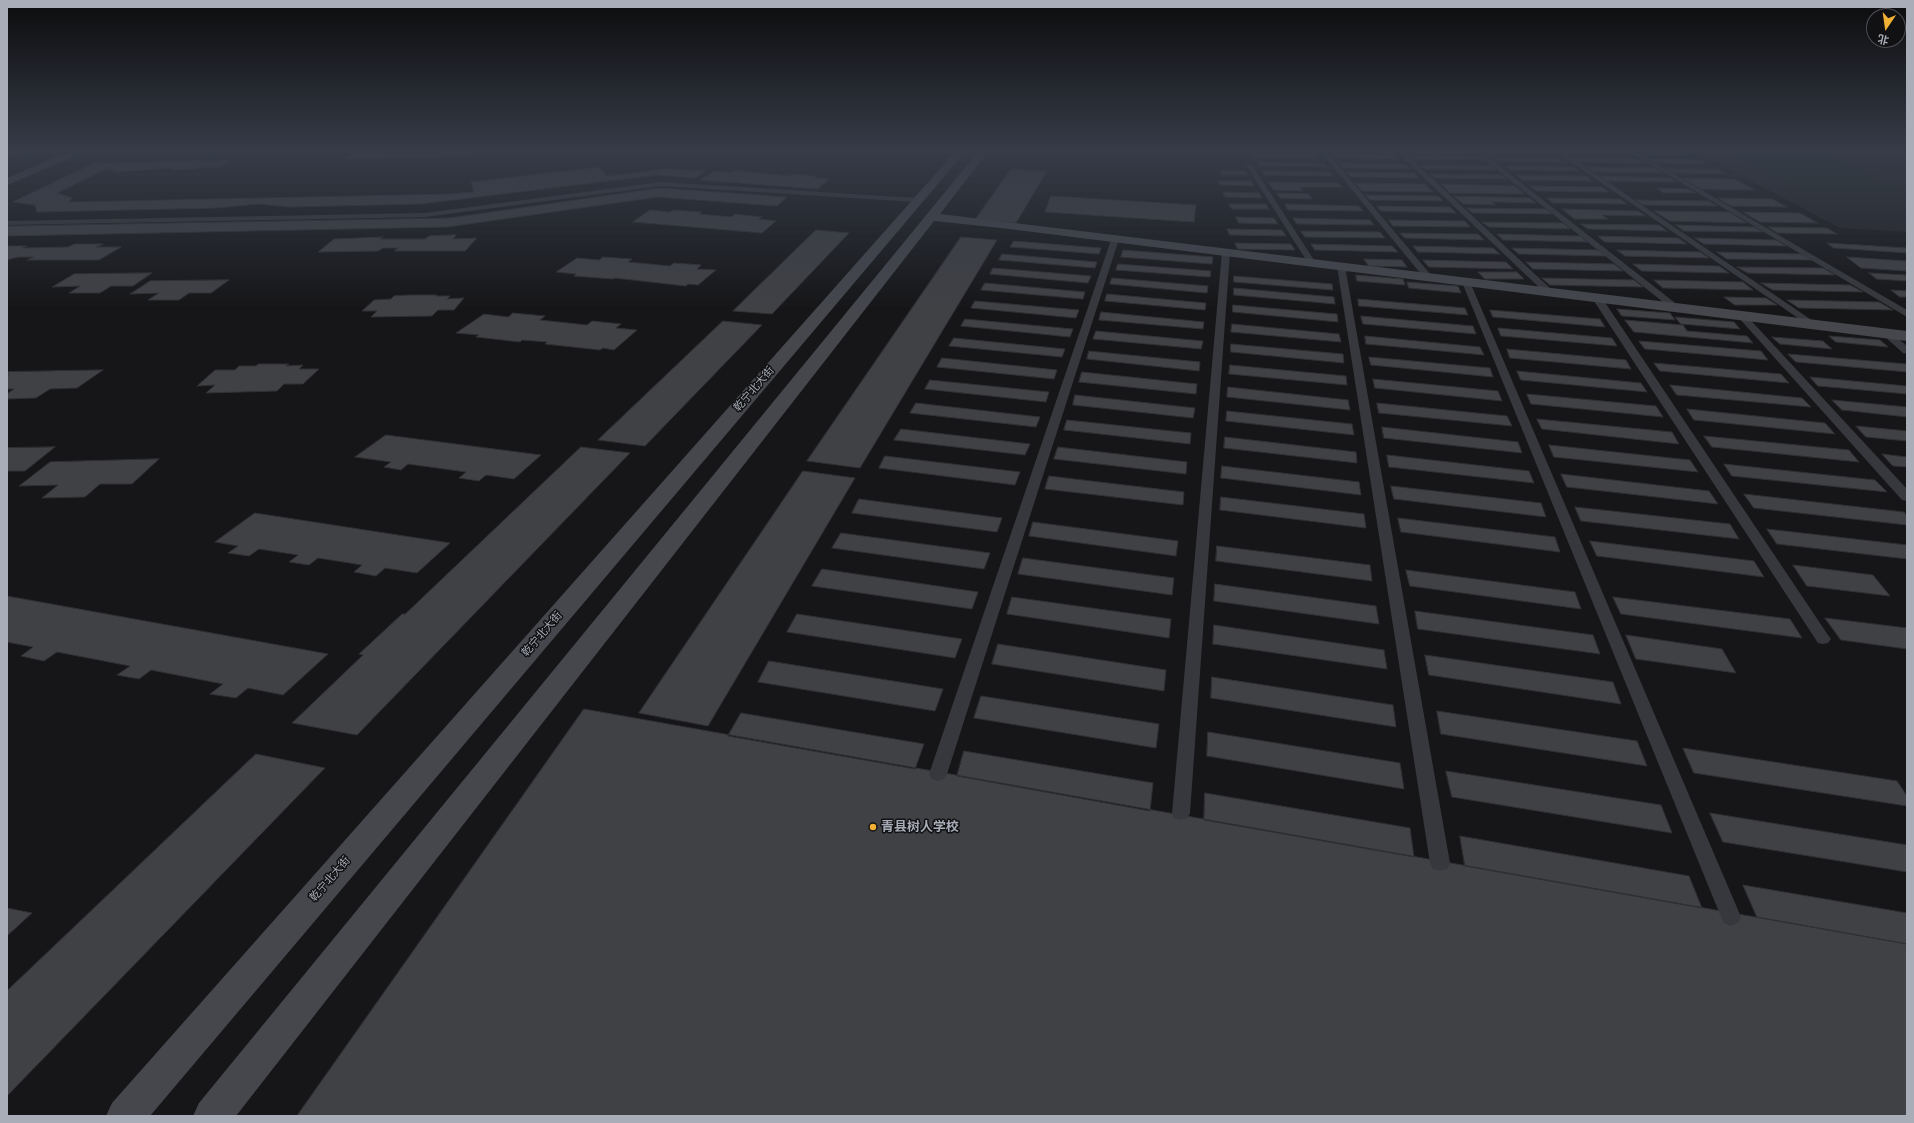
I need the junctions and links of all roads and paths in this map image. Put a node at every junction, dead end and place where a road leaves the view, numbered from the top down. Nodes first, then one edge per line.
1 (492, 205) edge
2 (886, 205) edge
3 (926, 205) edge
4 (928, 205) edge
5 (1275, 205) edge
6 (1369, 205) edge
7 (1457, 205) edge
8 (1546, 205) edge
9 (1638, 205) edge
10 (1723, 205) edge
11 (924, 209) junction
12 (7, 223) edge
13 (1116, 238) junction
14 (1226, 252) junction
15 (1312, 263) junction
16 (1341, 266) junction
17 (1428, 277) junction
18 (1466, 282) junction
19 (1549, 292) junction
20 (1597, 298) junction
21 (1676, 308) junction
22 (1907, 314) edge
23 (1742, 316) junction
24 (1814, 325) junction
25 (1887, 334) junction
26 (1907, 336) edge
27 (1907, 351) edge
28 (1907, 497) edge
29 (1823, 638) dead end
30 (938, 774) dead end
31 (1181, 813) dead end
32 (1440, 863) dead end
33 (1731, 917) dead end
34 (125, 1116) edge
35 (212, 1116) edge

1 - 12 lane
2 - 11 lane
3 - 11 main road, 乾宁北大街
4 - 11 main road, 乾宁北大街
5 - 15 lane
6 - 17 lane
7 - 19 lane
8 - 21 lane
9 - 24 lane
10 - 22 lane
11 - 13 main road
11 - 34 main road, 乾宁北大街
11 - 35 main road, 乾宁北大街
13 - 14 main road
13 - 30 lane
14 - 15 main road
14 - 31 lane
15 - 16 main road
16 - 17 main road
16 - 32 lane
17 - 18 main road
18 - 19 main road
18 - 33 lane
19 - 20 main road
20 - 21 main road
20 - 29 lane
21 - 23 main road
23 - 24 main road
23 - 28 lane
24 - 25 main road
25 - 26 main road
25 - 27 lane

